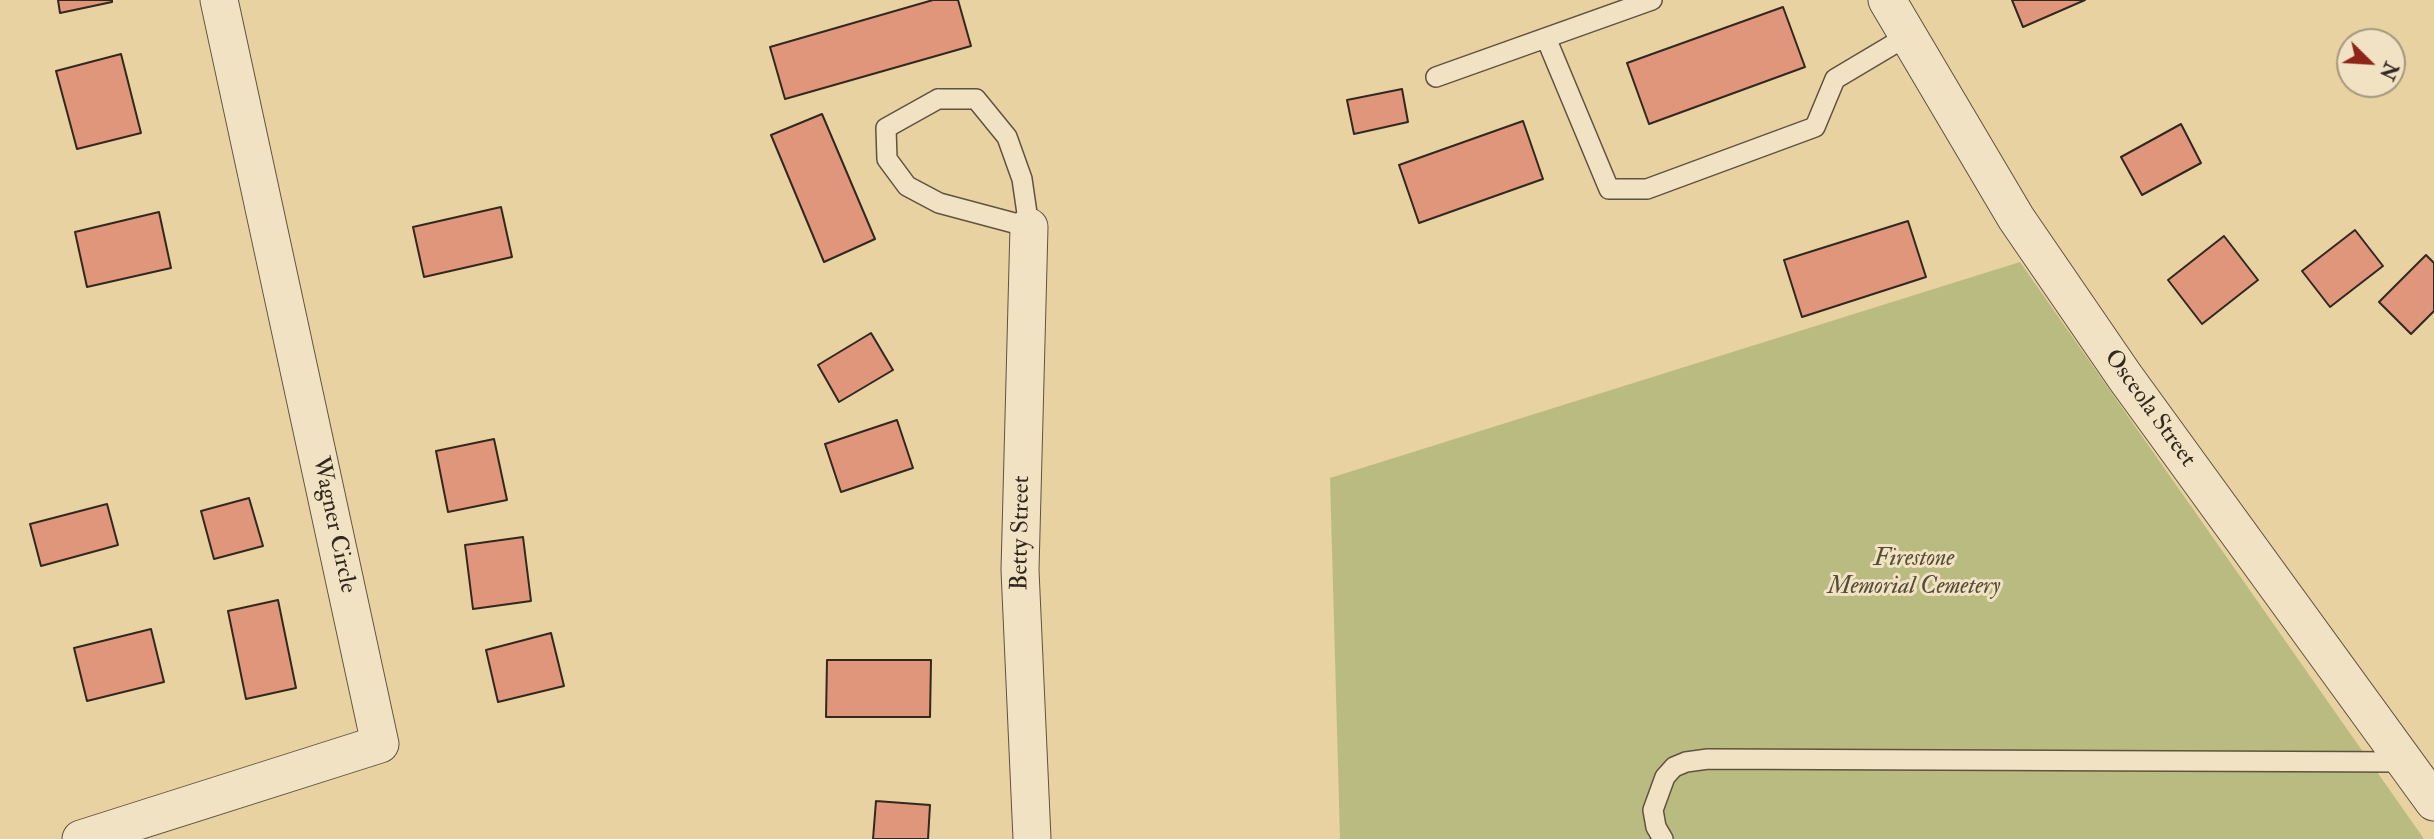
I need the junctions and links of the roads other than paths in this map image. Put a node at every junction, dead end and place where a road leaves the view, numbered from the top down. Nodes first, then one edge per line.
1 (219, 0) edge
2 (1651, 0) edge
3 (1888, 0) edge
4 (1909, 35) junction
5 (1546, 38) junction
6 (1436, 77) dead end
7 (1029, 227) junction
8 (2404, 762) junction
9 (2434, 802) edge
10 (81, 839) edge
11 (1032, 839) edge
12 (1663, 839) edge

1 - 10 street, Wagner Circle
2 - 5 lane
3 - 4 street, Osceola Street
4 - 5 lane
4 - 8 street, Osceola Street
5 - 6 lane
7 - 7 lane
7 - 11 street, Betty Street
8 - 9 street, Osceola Street
8 - 12 lane

